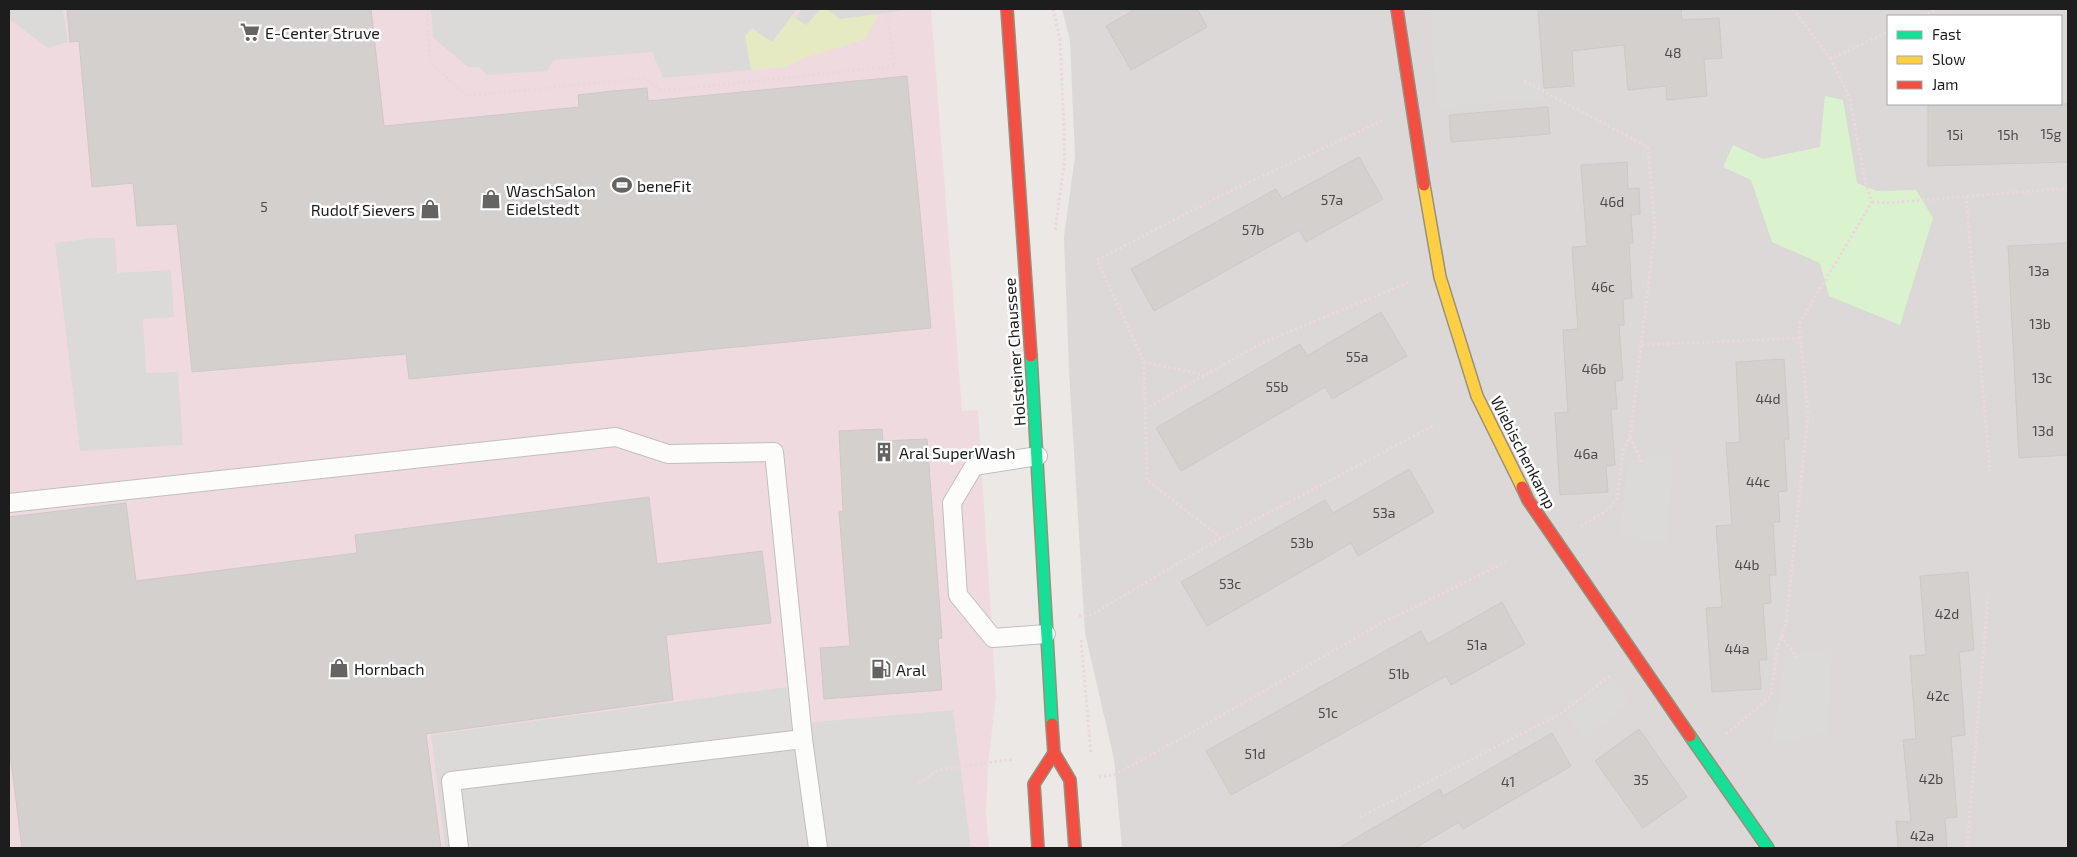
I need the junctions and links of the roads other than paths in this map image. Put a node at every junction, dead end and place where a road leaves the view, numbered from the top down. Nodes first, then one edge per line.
1 (1007, 9) edge
2 (1397, 9) edge
3 (1038, 456) junction
4 (9, 503) edge
5 (1046, 634) junction
6 (803, 739) junction
7 (1054, 753) junction
8 (459, 848) edge
9 (818, 848) edge
10 (1038, 848) edge
11 (1075, 848) edge
12 (1768, 848) edge

1 - 3 main road, Holsteiner Chaussee
2 - 12 main road, Wiebischenkamp
3 - 5 main road, Holsteiner Chaussee
3 - 5 lane
4 - 6 lane
5 - 7 main road, Holsteiner Chaussee
6 - 8 lane
6 - 9 lane
7 - 10 main road
7 - 11 main road, Holsteiner Chaussee

